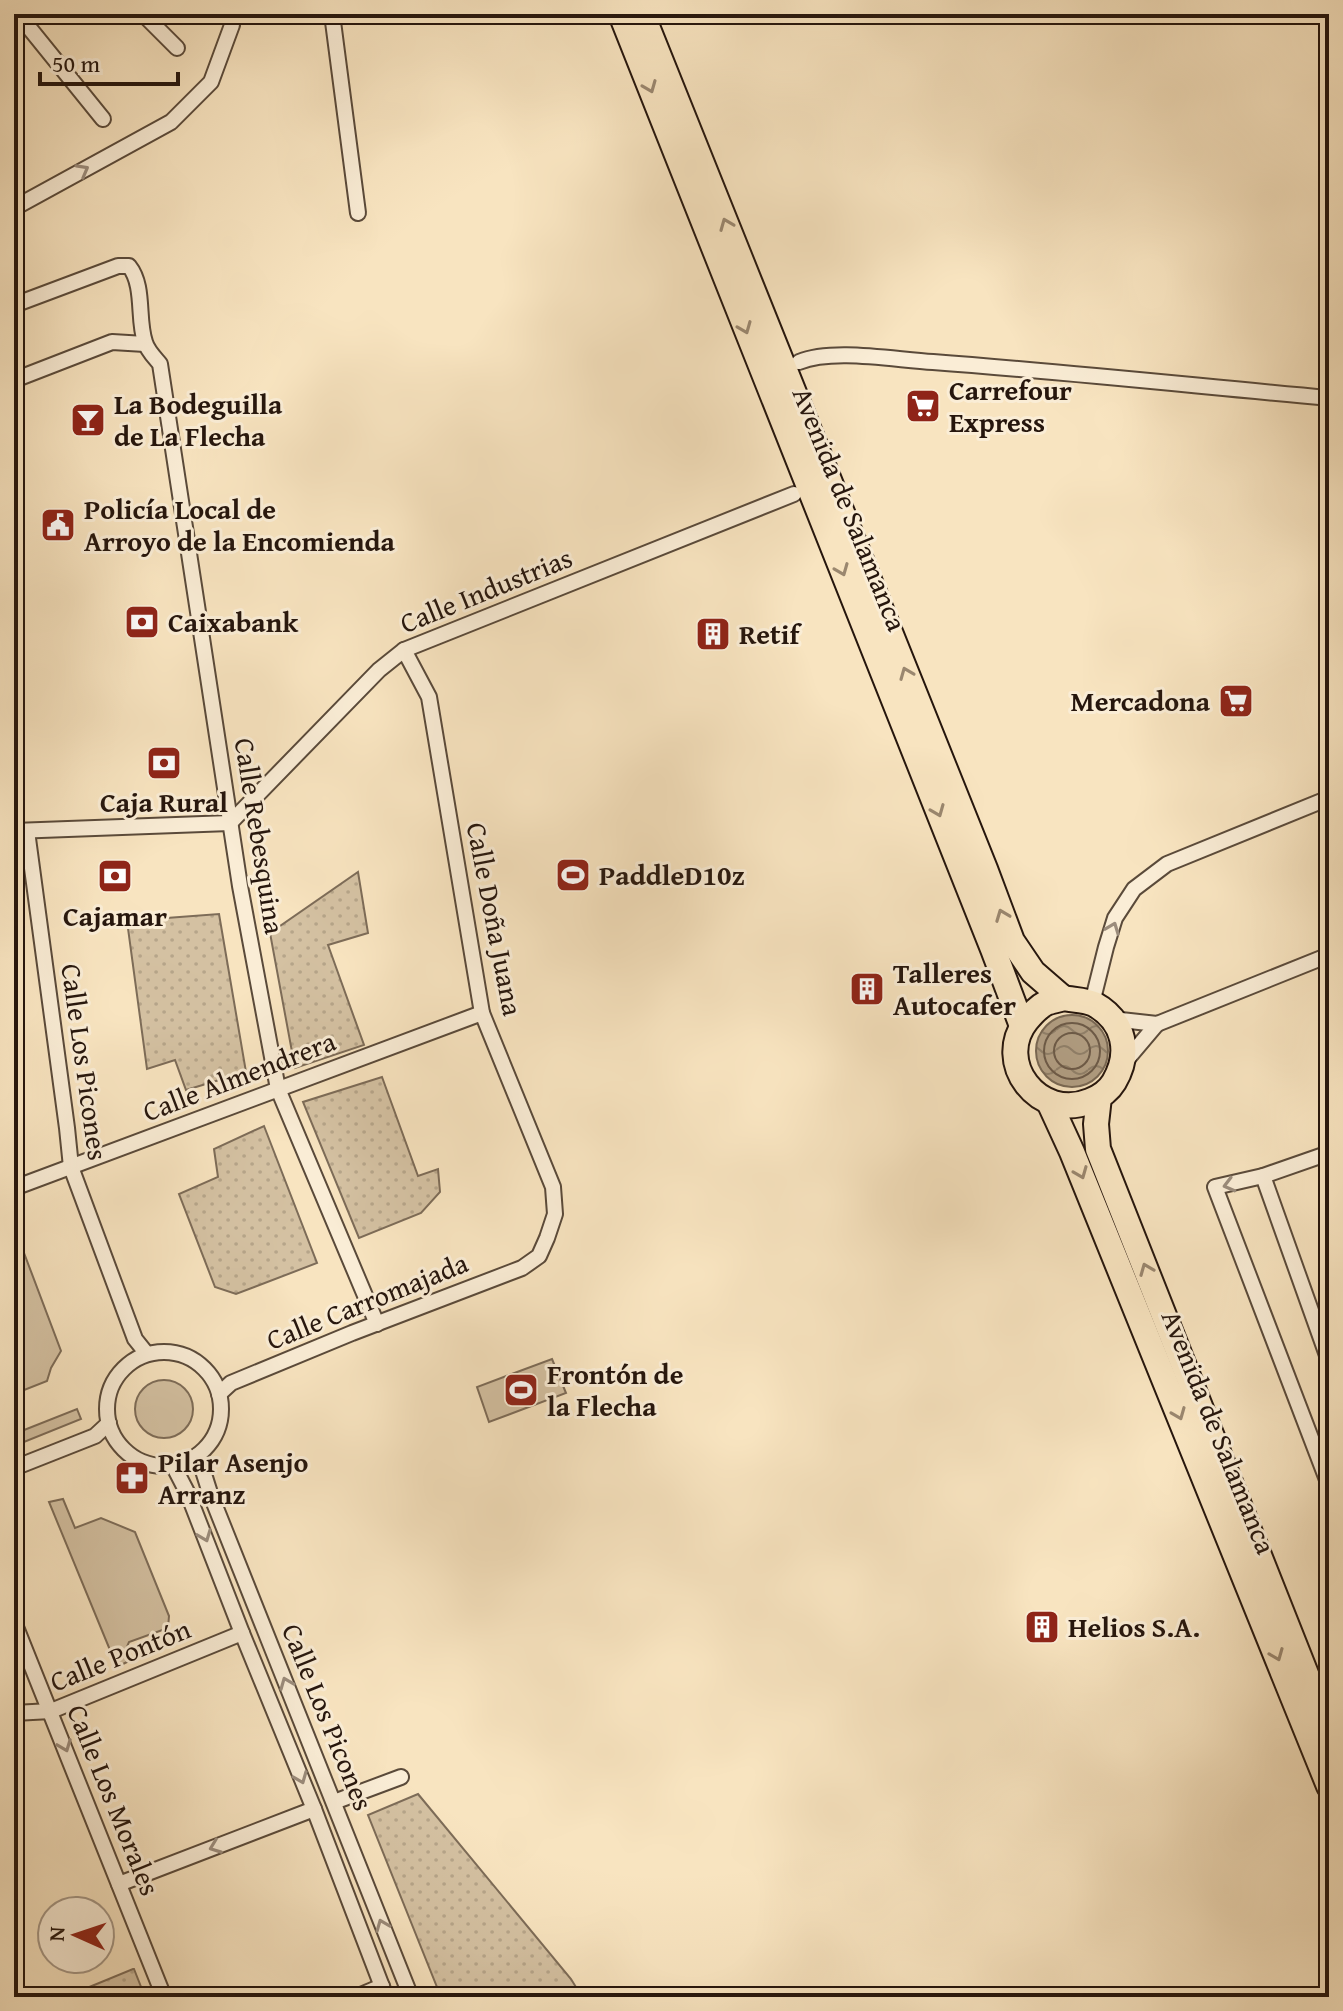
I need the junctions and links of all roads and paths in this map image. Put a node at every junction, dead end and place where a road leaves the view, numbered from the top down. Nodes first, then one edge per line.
1 (18, 14) edge
2 (143, 14) edge
3 (229, 14) edge
4 (332, 14) edge
5 (621, 14) edge
6 (642, 14) edge
7 (177, 48) dead end
8 (103, 119) dead end
9 (14, 208) edge
10 (358, 213) dead end
11 (14, 305) edge
12 (145, 344) junction
13 (799, 362) dead end
14 (14, 380) edge
15 (1329, 398) edge
16 (794, 494) dead end
17 (404, 650) junction
18 (1329, 798) edge
19 (230, 823) junction
20 (20, 831) edge
21 (1329, 955) edge
22 (1063, 998) junction
23 (1092, 1003) junction
24 (482, 1013) junction
25 (1112, 1019) junction
26 (1157, 1024) junction
27 (1022, 1026) junction
28 (1122, 1067) junction
29 (278, 1089) junction
30 (1099, 1097) junction
31 (1049, 1102) junction
32 (1329, 1153) edge
33 (71, 1167) junction
34 (1263, 1176) junction
35 (14, 1188) edge
36 (522, 1268) joint
37 (377, 1324) junction
38 (141, 1357) junction
39 (1329, 1361) edge
40 (216, 1387) junction
41 (112, 1430) junction
42 (198, 1455) junction
43 (173, 1465) junction
44 (14, 1468) edge
45 (1329, 1485) edge
46 (14, 1622) edge
47 (242, 1633) junction
48 (51, 1711) junction
49 (14, 1713) edge
50 (1329, 1732) edge
51 (401, 1777) dead end
52 (1329, 1786) edge
53 (334, 1802) junction
54 (314, 1809) junction
55 (119, 1884) junction
56 (384, 1992) edge
57 (164, 1997) edge
58 (356, 1997) edge
59 (411, 1997) edge

1 - 8 street
2 - 7 street
9 -> 3 street
4 - 10 street
5 -> 27 highway, Avenida de Salamanca
22 -> 6 highway, Avenida de Salamanca
11 - 12 street, Calle Rebesquina
12 - 14 street
12 - 19 street, Calle Rebesquina
13 - 15 street
16 - 17 street, Calle Industrias
17 - 19 street, Calle Industrias
17 - 24 street, Calle Doña Juana
23 -> 18 street
19 - 20 street
19 - 29 street, Calle Rebesquina
20 - 33 street, Calle Los Picones
21 - 26 street
22 - 23 highway
22 - 27 highway
23 - 25 highway
24 - 29 street, Calle Almendrera
24 - 36 street, Calle Doña Juana
25 - 26 street
25 - 28 highway
26 - 28 street
27 - 31 highway
28 - 30 highway
29 - 33 street, Calle Almendrera
29 - 37 street, Calle Rebesquina
30 - 31 highway
50 -> 30 highway, Avenida de Salamanca
31 -> 52 highway, Avenida de Salamanca
32 - 34 street
33 - 35 street, Calle Almendrera
33 - 38 street, Calle Los Picones
34 - 39 street
34 -> 45 street
36 - 37 street, Calle Carromajada
37 - 40 street, Calle Carromajada
38 - 40 street
38 - 41 street
40 - 42 street
41 - 43 street
41 - 44 street
42 - 43 street
53 -> 42 street, Calle Los Picones
43 -> 47 street, Calle Los Picones
46 - 48 street, Calle Los Morales
47 - 48 street, Calle Pontón
47 -> 54 street, Calle Los Picones
48 - 49 street, Calle Pontón
48 -> 55 street, Calle Los Morales
51 - 53 street
59 -> 53 street, Calle Los Picones
54 -> 55 street
54 - 56 street, Calle Los Picones
55 - 57 street, Calle Los Morales
56 - 58 street

